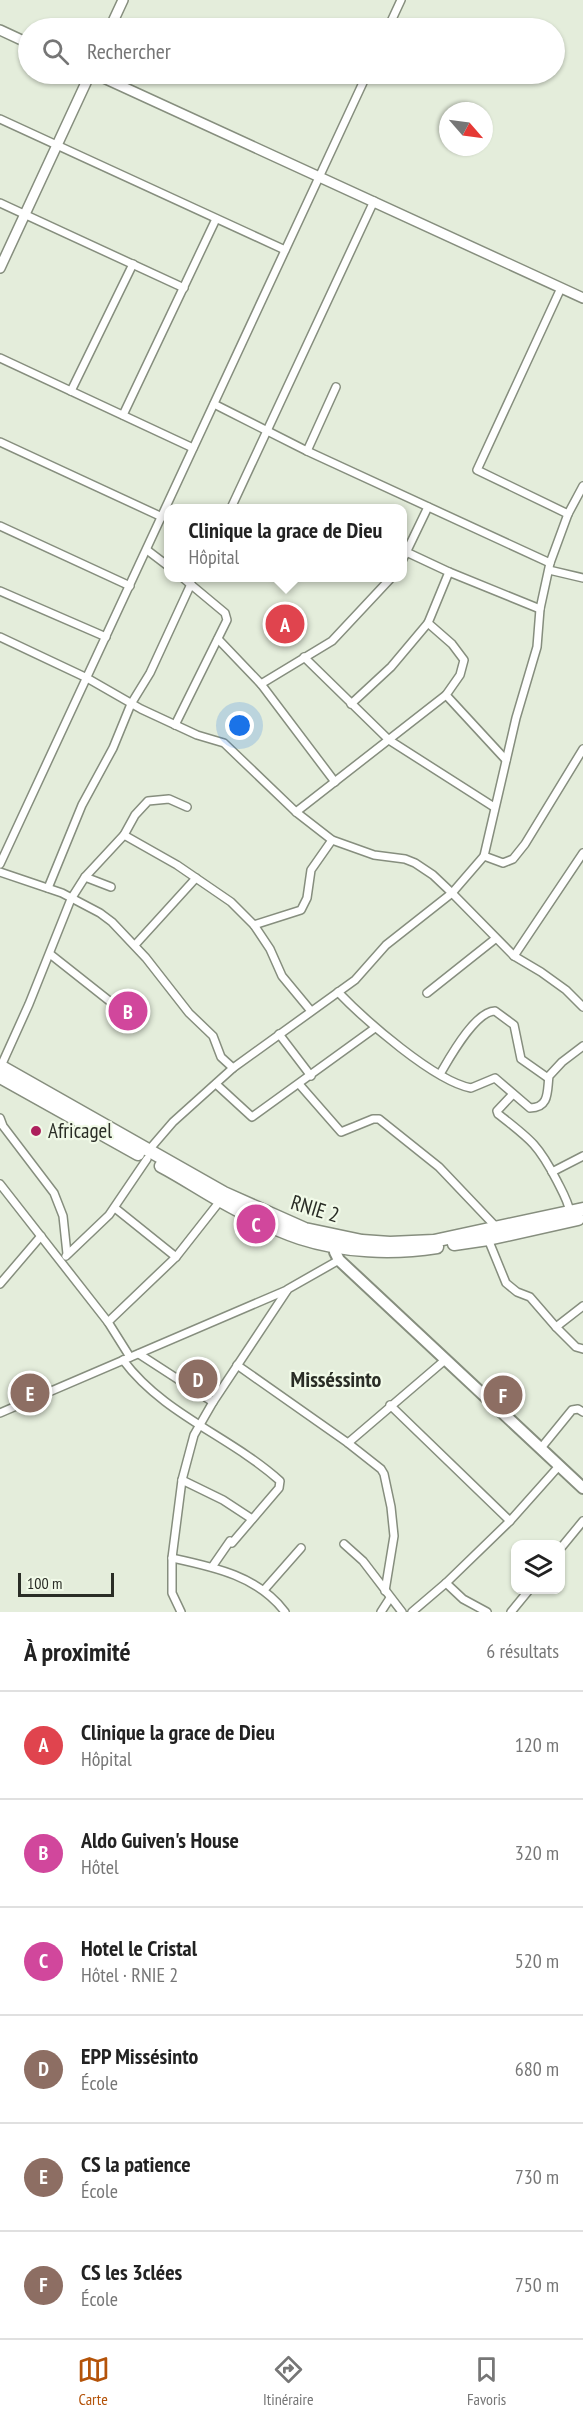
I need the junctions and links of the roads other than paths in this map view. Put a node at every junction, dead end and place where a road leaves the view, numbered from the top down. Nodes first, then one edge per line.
1 (401, 0) edge
2 (122, 1) edge
3 (114, 18) edge
4 (393, 18) edge
5 (0, 30) edge
6 (18, 38) edge
7 (85, 84) edge
8 (117, 84) edge
9 (362, 84) edge
10 (0, 119) edge
11 (57, 145) junction
12 (319, 176) junction
13 (374, 201) junction
14 (0, 202) edge
15 (25, 214) junction
16 (216, 219) junction
17 (285, 250) junction
18 (133, 264) junction
19 (0, 268) edge
20 (184, 288) junction
21 (561, 288) junction
22 (583, 298) edge
23 (0, 358) edge
24 (336, 387) dead end
25 (71, 391) junction
26 (214, 404) junction
27 (123, 415) junction
28 (266, 431) junction
29 (0, 442) edge
30 (193, 448) junction
31 (307, 451) junction
32 (583, 486) edge
33 (169, 504) edge
34 (233, 504) edge
35 (428, 507) junction
36 (164, 514) edge
37 (568, 514) junction
38 (164, 516) edge
39 (0, 526) edge
40 (407, 546) edge
41 (147, 550) junction
42 (407, 552) edge
43 (164, 563) edge
44 (550, 566) junction
45 (449, 572) junction
46 (583, 578) edge
47 (188, 582) edge
48 (387, 582) edge
49 (191, 584) junction
50 (130, 586) junction
51 (0, 591) edge
52 (540, 609) junction
53 (428, 622) junction
54 (0, 637) edge
55 (106, 637) junction
56 (219, 639) junction
57 (304, 657) junction
58 (87, 678) junction
59 (261, 684) junction
60 (446, 695) junction
61 (131, 704) junction
62 (351, 704) junction
63 (175, 725) junction
64 (390, 740) junction
65 (583, 749) edge
66 (506, 760) junction
67 (335, 782) junction
68 (188, 807) dead end
69 (494, 807) junction
70 (296, 812) junction
71 (124, 835) junction
72 (332, 840) junction
73 (583, 853) edge
74 (484, 856) junction
75 (0, 864) edge
76 (0, 872) edge
77 (85, 877) junction
78 (196, 878) junction
79 (111, 887) dead end
80 (48, 888) junction
81 (452, 893) junction
82 (71, 898) junction
83 (254, 925) junction
84 (495, 939) junction
85 (135, 945) junction
86 (50, 954) junction
87 (514, 956) junction
88 (338, 992) junction
89 (427, 993) dead end
90 (117, 1007) dead end
91 (583, 1007) edge
92 (311, 1011) junction
93 (375, 1028) junction
94 (279, 1034) junction
95 (583, 1046) edge
96 (233, 1068) junction
97 (0, 1070) edge
98 (440, 1074) junction
99 (311, 1076) junction
100 (548, 1078) junction
101 (216, 1084) junction
102 (299, 1084) junction
103 (513, 1094) junction
104 (0, 1118) edge
105 (147, 1155) junction
106 (583, 1156) edge
107 (552, 1172) junction
108 (1, 1189) edge
109 (220, 1201) junction
110 (115, 1209) junction
111 (583, 1209) edge
112 (570, 1212) junction
113 (583, 1218) edge
114 (500, 1231) junction
115 (41, 1236) junction
116 (488, 1239) junction
117 (335, 1241) junction
118 (64, 1257) junction
119 (176, 1257) junction
120 (339, 1260) junction
121 (0, 1284) edge
122 (288, 1289) junction
123 (583, 1306) edge
124 (108, 1322) junction
125 (556, 1327) junction
126 (583, 1349) edge
127 (139, 1354) junction
128 (127, 1358) junction
129 (445, 1360) junction
130 (237, 1365) junction
131 (213, 1402) junction
132 (390, 1405) junction
133 (583, 1412) edge
134 (0, 1413) edge
135 (198, 1426) junction
136 (348, 1443) junction
137 (541, 1448) junction
138 (560, 1466) junction
139 (182, 1480) junction
140 (583, 1488) edge
141 (252, 1519) junction
142 (510, 1521) junction
143 (583, 1521) edge
144 (344, 1544) dead end
145 (565, 1544) edge
146 (302, 1548) dead end
147 (172, 1558) junction
148 (212, 1567) junction
149 (446, 1583) junction
150 (264, 1590) junction
151 (526, 1594) edge
152 (388, 1595) junction
153 (181, 1612) edge
154 (285, 1612) edge
155 (381, 1612) edge
156 (402, 1612) edge
157 (412, 1612) edge
158 (487, 1612) edge
159 (511, 1612) edge

1 - 4 street
2 - 3 street
5 - 6 street
7 - 11 street
8 - 12 street
9 - 12 street
10 - 11 street
11 - 15 street
11 - 16 street
12 - 13 street
12 - 17 street
13 - 21 street
13 - 28 street
14 - 15 street
15 - 18 street
15 - 19 street
16 - 17 street
16 - 20 street
17 - 26 street
18 - 20 street
18 - 25 street
20 - 27 street
21 - 22 street
21 - 37 street
23 - 25 street
24 - 31 street
25 - 27 street
26 - 28 street
26 - 30 street
27 - 30 street
28 - 31 street
28 - 34 street
29 - 36 street
30 - 33 street
31 - 35 street
32 - 37 street
35 - 40 street
35 - 44 street
37 - 44 street
38 - 41 street
39 - 50 street
41 - 43 street
41 - 50 street
42 - 45 street
44 - 46 street
44 - 52 street
45 - 52 street
45 - 53 street
47 - 49 street
48 - 57 street
49 - 56 street
49 - 61 street
50 - 55 street
51 - 55 street
52 - 66 street
53 - 60 street
53 - 62 street
54 - 58 street
55 - 58 street
56 - 59 street
56 - 63 street
57 - 59 street
57 - 62 street
58 - 61 street
58 - 75 street
59 - 67 street
60 - 64 street
60 - 66 street
61 - 63 street
61 - 80 street
62 - 64 street
63 - 70 street
64 - 67 street
64 - 69 street
65 - 74 street
66 - 69 street
67 - 70 street
68 - 71 street
69 - 74 street
70 - 72 street
71 - 77 street
71 - 78 street
72 - 81 street
72 - 83 street
73 - 87 street
74 - 81 street
76 - 80 street
77 - 79 street
77 - 82 street
78 - 83 street
78 - 85 street
80 - 82 street
81 - 84 street
81 - 88 street
82 - 85 street
82 - 86 street
83 - 92 street
84 - 87 street
84 - 89 street
85 - 96 street
86 - 90 street
86 - 97 street
87 - 91 street
88 - 92 street
88 - 93 street
92 - 94 street
93 - 98 street
93 - 99 street
94 - 96 street
94 - 99 street
95 - 100 street
96 - 101 street
97 - 105 highway, RNIE 2 / RNIE 2
98 - 100 street
98 - 103 street
99 - 102 street
100 - 103 street
101 - 102 street
101 - 105 street
102 - 114 street
103 - 107 street
104 - 118 street
105 - 109 highway, RNIE 2 / RNIE 2
105 - 110 street
105 - 117 highway, RNIE 2 / RNIE 2
106 - 107 street
107 - 112 street
108 - 115 street
109 - 117 highway, RNIE 2 / RNIE 2
109 - 119 street
110 - 118 street
110 - 119 street
111 - 112 highway, RNIE 2 / RNIE 2
112 - 114 highway, RNIE 2 / RNIE 2
113 - 114 highway, RNIE 2 / RNIE 2
114 - 116 highway, RNIE 2 / RNIE 2
114 - 117 highway, RNIE 2 / RNIE 2
115 - 118 street
115 - 121 street
116 - 117 highway, RNIE 2 / RNIE 2
116 - 125 street
117 - 120 main road
118 - 124 street
119 - 124 street
120 - 122 street
120 - 129 main road
122 - 127 street
122 - 130 street
123 - 125 street
124 - 128 street
125 - 126 street
127 - 128 street
127 - 131 street
128 - 134 street
128 - 135 street
129 - 132 street
129 - 137 main road
130 - 131 street
130 - 136 street
131 - 135 street
132 - 136 street
132 - 142 street
133 - 137 street
135 - 139 street
135 - 141 street
136 - 152 street
137 - 138 main road
138 - 140 main road
138 - 142 street
139 - 141 street
139 - 147 street
141 - 148 street
142 - 149 street
143 - 145 street
144 - 152 street
146 - 150 street
147 - 148 street
147 - 153 street
148 - 150 street
149 - 157 street
149 - 158 street
150 - 154 street
151 - 159 street
152 - 155 street
152 - 156 street

